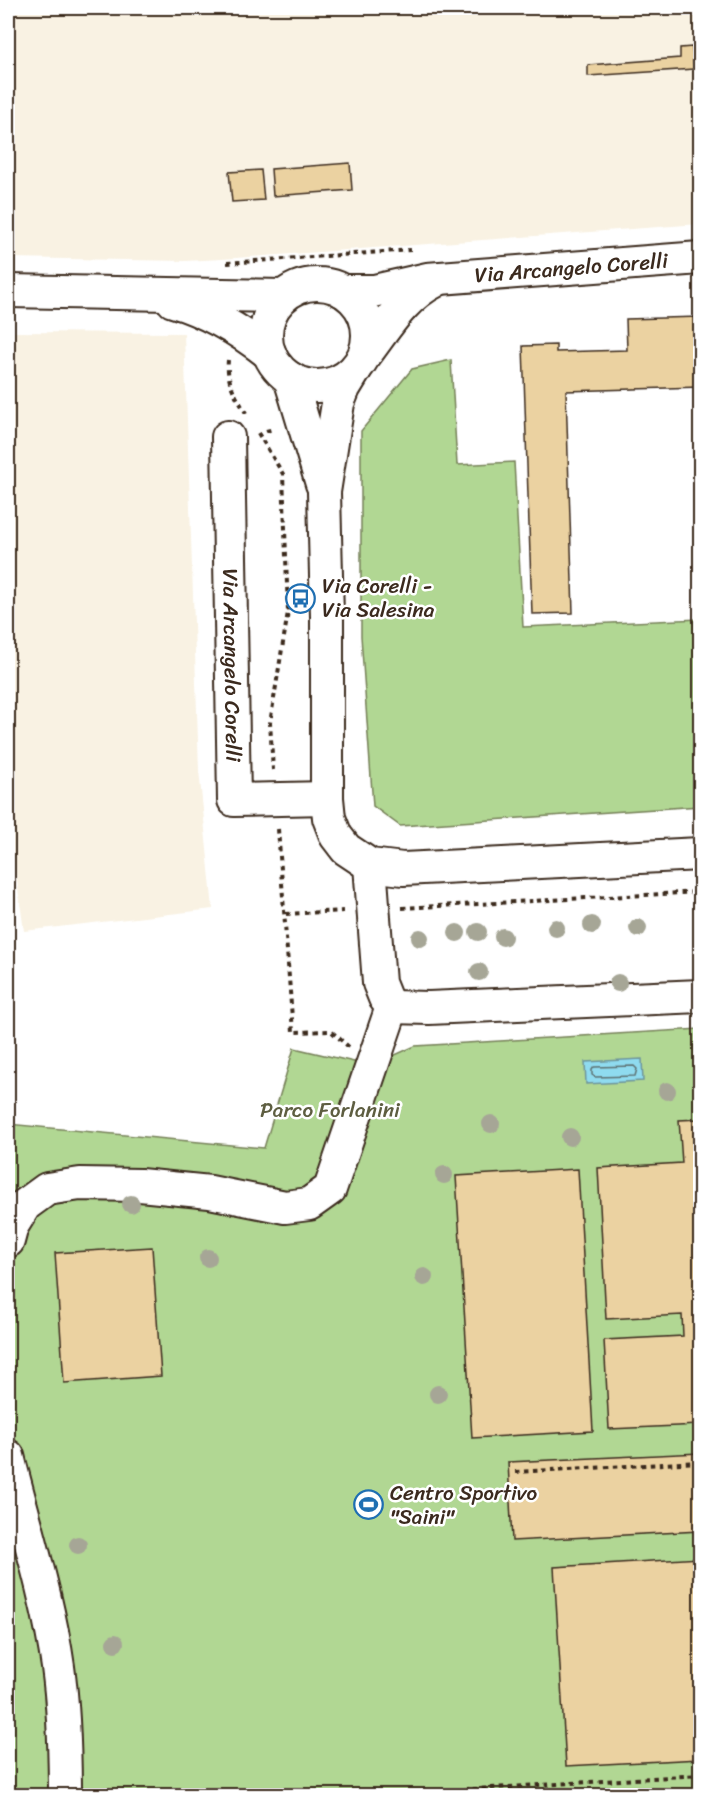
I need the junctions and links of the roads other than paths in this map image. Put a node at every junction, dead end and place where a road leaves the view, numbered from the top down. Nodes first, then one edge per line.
1 (700, 258) edge
2 (441, 278) junction
3 (8, 291) edge
4 (343, 291) junction
5 (155, 295) junction
6 (283, 296) junction
7 (270, 354) junction
8 (359, 363) junction
9 (290, 378) junction
10 (243, 425) road end
11 (324, 492) junction
12 (327, 798) junction
13 (700, 854) edge
14 (370, 865) junction
15 (700, 996) edge
16 (392, 1007) junction
17 (8, 1241) edge
18 (8, 1456) edge
19 (65, 1796) edge

1 - 2 street, Via Arcangelo Corelli
2 - 4 street, Via Arcangelo Corelli
2 - 8 street, Via Arcangelo Corelli
3 - 5 street
4 - 6 street
4 - 8 street
5 - 6 street
5 - 7 street
6 - 7 street
7 - 9 street
8 - 9 street
8 - 11 street, Via Arcangelo Corelli
9 - 11 street, Via Arcangelo Corelli
10 - 12 street, Via Arcangelo Corelli
11 - 12 street, Via Arcangelo Corelli
12 - 14 street, Via Arcangelo Corelli
13 - 14 street, Via Arcangelo Corelli
14 - 16 street
15 - 16 street
16 - 17 street
18 - 19 street

